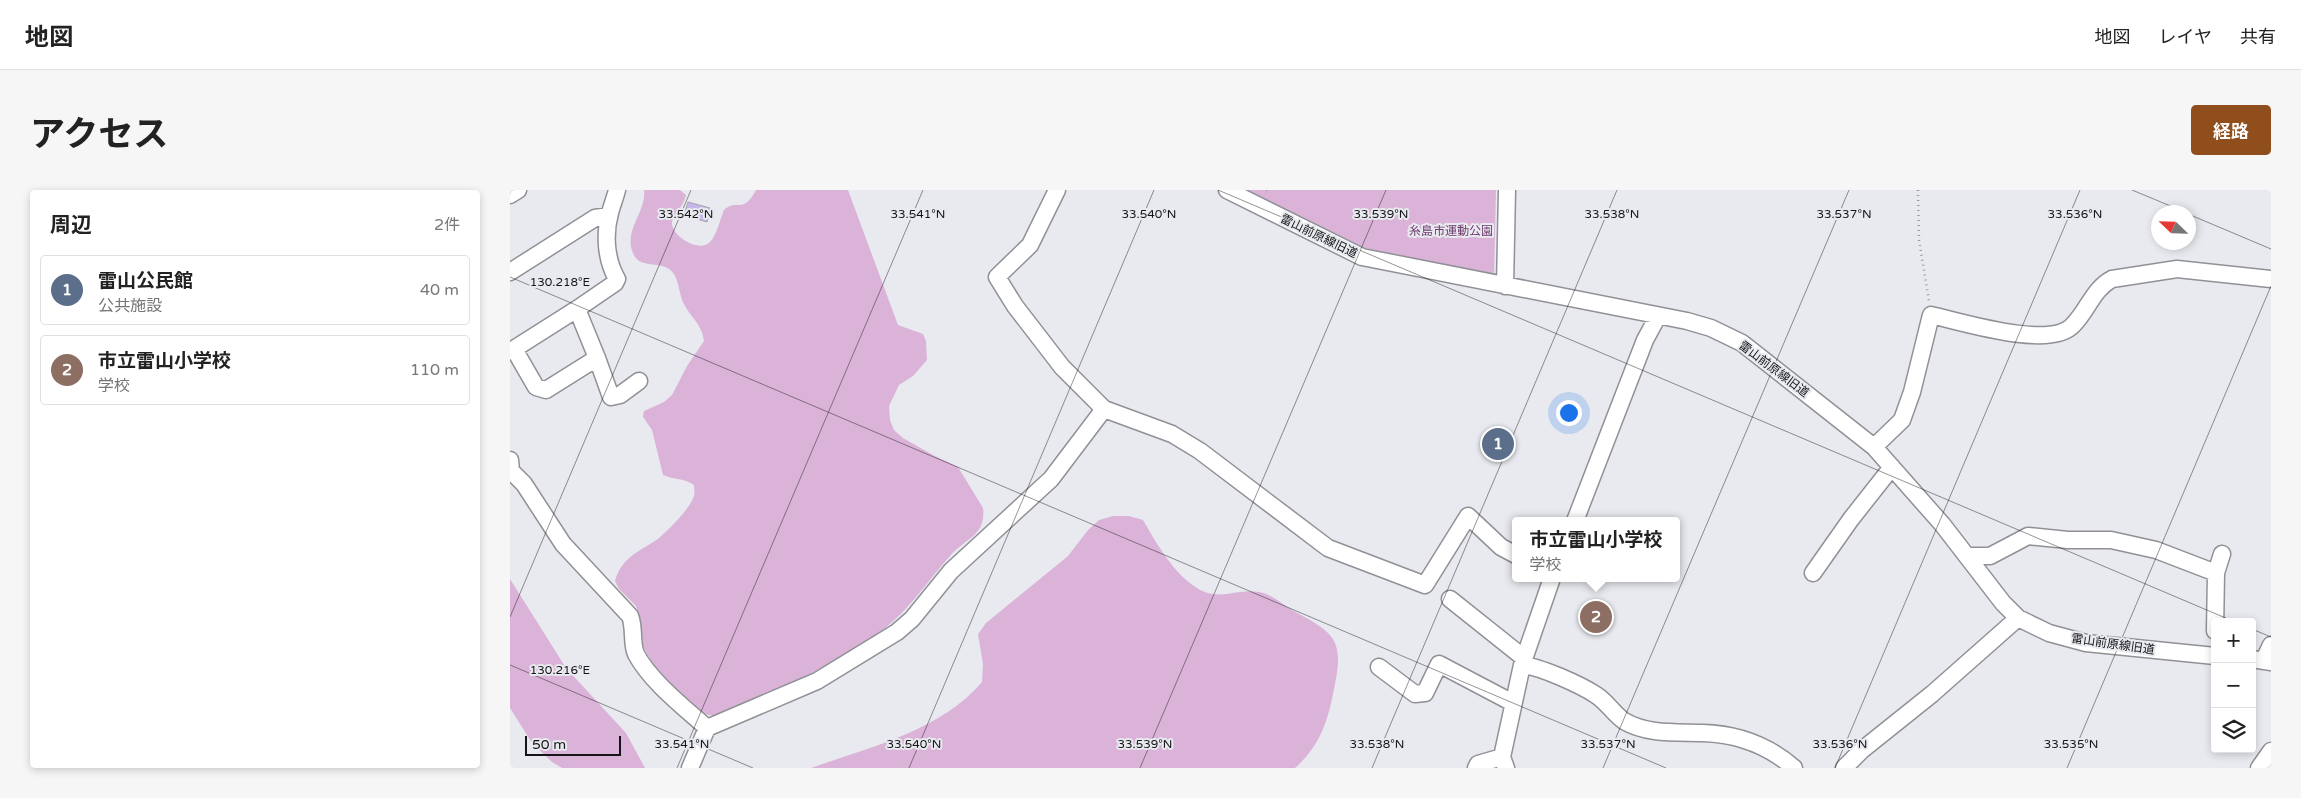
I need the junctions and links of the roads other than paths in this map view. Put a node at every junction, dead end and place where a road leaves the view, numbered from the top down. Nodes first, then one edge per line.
1 (518, 190) edge
2 (617, 190) edge
3 (1057, 190) edge
4 (1227, 190) edge
5 (1506, 190) edge
6 (510, 195) edge
7 (609, 216) junction
8 (510, 272) edge
9 (2271, 278) edge
10 (1505, 286) junction
11 (577, 309) junction
12 (1658, 316) junction
13 (512, 350) edge
14 (597, 358) junction
15 (639, 381) dead end
16 (1104, 409) junction
17 (1874, 447) junction
18 (510, 460) edge
19 (1892, 467) junction
20 (1577, 517) edge
21 (1512, 553) edge
22 (2222, 554) dead end
23 (1967, 556) junction
24 (1813, 573) dead end
25 (2216, 573) junction
26 (1551, 582) edge
27 (1450, 599) dead end
28 (2018, 618) junction
29 (2215, 618) edge
30 (2271, 645) edge
31 (2211, 656) edge
32 (1523, 661) junction
33 (2262, 661) edge
34 (1379, 667) dead end
35 (1513, 703) junction
36 (707, 728) junction
37 (2271, 751) edge
38 (1504, 762) edge
39 (690, 768) edge
40 (1476, 768) edge
41 (1794, 768) edge
42 (1844, 768) edge
43 (2259, 768) edge

1 - 6 street
2 - 7 street
3 - 16 street
4 - 10 street, 雷山前原線旧道
5 - 10 street
7 - 8 street
7 - 11 street
9 - 17 street
10 - 12 street, 雷山前原線旧道
11 - 13 street
11 - 14 street
12 - 17 street, 雷山前原線旧道
12 - 20 street
13 - 14 street
14 - 15 street
16 - 21 street
16 - 36 street
17 - 19 street, 雷山前原線旧道
18 - 36 street
19 - 23 street, 雷山前原線旧道
19 - 24 street
22 - 25 street
23 - 25 street
23 - 28 street, 雷山前原線旧道
25 - 29 street
26 - 32 street
27 - 32 street
28 - 31 street, 雷山前原線旧道
28 - 42 street
30 - 33 street
32 - 35 street
32 - 41 street
34 - 35 street
35 - 38 street
36 - 39 street
37 - 43 street
38 - 40 street

